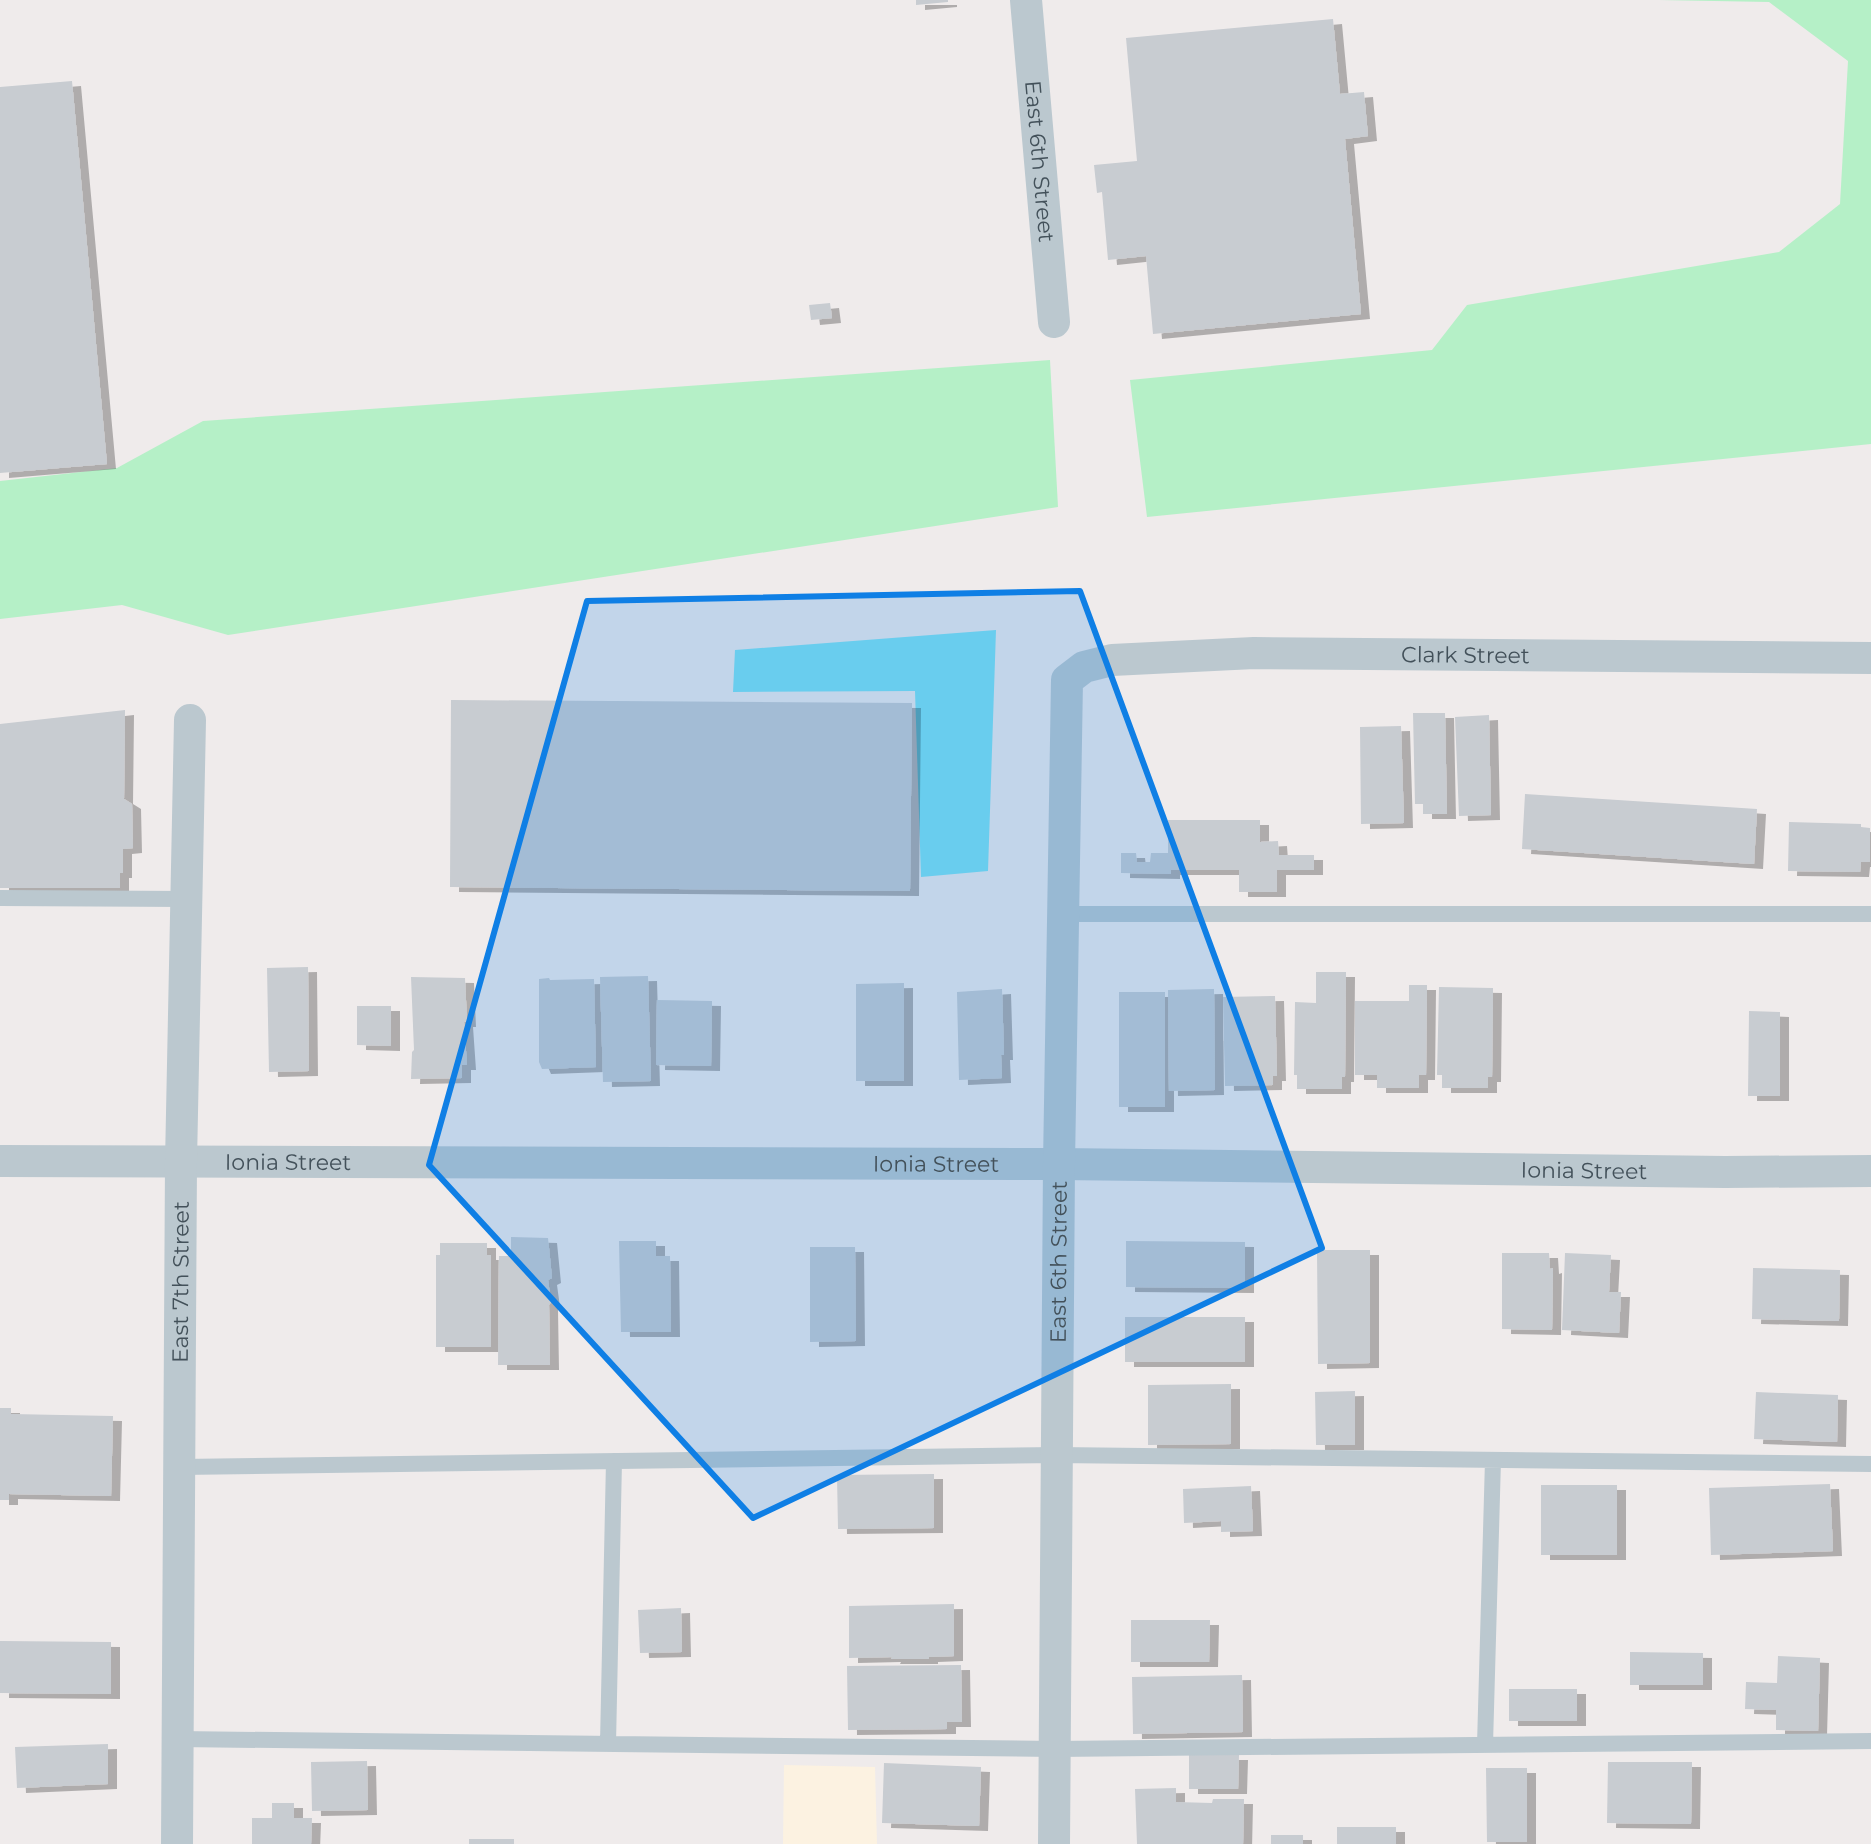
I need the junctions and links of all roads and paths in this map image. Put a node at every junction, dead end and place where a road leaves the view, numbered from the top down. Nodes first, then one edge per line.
1 (1026, 0) edge
2 (1054, 322) dead end
3 (1871, 658) edge
4 (1067, 680) joint
5 (190, 720) dead end
6 (0, 898) edge
7 (186, 899) junction
8 (1064, 914) junction
9 (1871, 914) edge
10 (0, 1161) edge
11 (181, 1162) junction
12 (1059, 1164) junction
13 (1871, 1171) edge
14 (1057, 1455) junction
15 (1493, 1460) junction
16 (614, 1461) junction
17 (1871, 1464) edge
18 (180, 1467) junction
19 (178, 1739) junction
20 (1871, 1741) edge
21 (608, 1744) junction
22 (1485, 1745) junction
23 (1055, 1749) junction
24 (177, 1844) edge
25 (1054, 1844) edge

1 - 2 street, East 6th Street
3 - 4 street, Clark Street
4 - 8 street, East 6th Street
5 - 7 street, East 7th Street
6 - 7 lane
7 - 11 street, East 7th Street
8 - 9 lane
8 - 12 street, East 6th Street
10 - 11 street, Ionia Street
11 - 12 street, Ionia Street
11 - 18 street, East 7th Street
12 - 13 street, Ionia Street
12 - 14 street, East 6th Street
14 - 15 lane
14 - 16 lane
14 - 23 street, East 6th Street
15 - 17 lane
15 - 22 lane
16 - 18 lane
16 - 21 lane
18 - 19 street, East 7th Street
19 - 21 lane
19 - 24 street, East 7th Street
20 - 22 lane
21 - 23 lane
22 - 23 lane
23 - 25 street, East 6th Street

